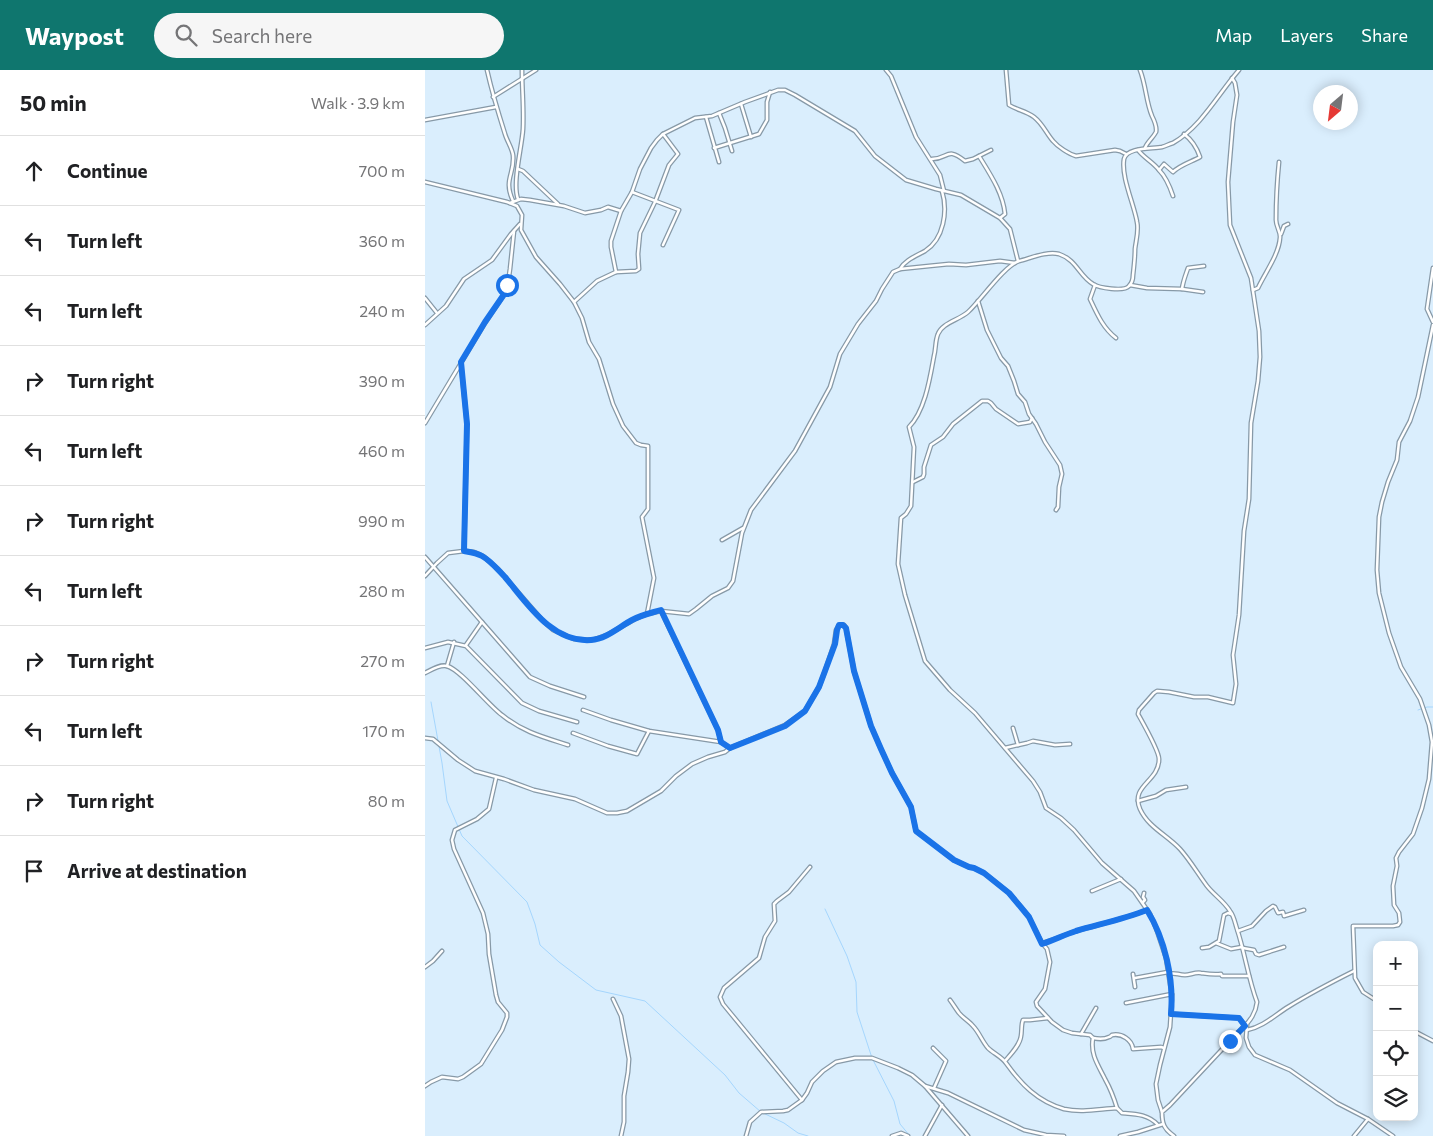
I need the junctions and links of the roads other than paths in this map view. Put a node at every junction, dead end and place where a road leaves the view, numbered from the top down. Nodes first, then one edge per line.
1 (487, 70) edge
2 (522, 70) edge
3 (536, 70) edge
4 (886, 70) edge
5 (1006, 70) edge
6 (1140, 70) edge
7 (1239, 70) edge
8 (1233, 78) junction
9 (522, 79) junction
10 (771, 92) junction
11 (493, 97) junction
12 (741, 104) junction
13 (496, 107) junction
14 (719, 113) junction
15 (706, 117) junction
16 (425, 120) edge
17 (663, 134) junction
18 (1183, 134) junction
19 (751, 137) junction
20 (730, 144) junction
21 (715, 148) junction
22 (1145, 148) junction
23 (991, 150) dead end
24 (1138, 150) junction
25 (732, 151) dead end
26 (1126, 154) junction
27 (979, 156) junction
28 (931, 158) junction
29 (719, 162) dead end
30 (1279, 162) dead end
31 (518, 169) junction
32 (1159, 170) junction
33 (425, 182) edge
34 (943, 191) junction
35 (632, 192) junction
36 (1173, 196) dead end
37 (518, 200) junction
38 (512, 202) junction
39 (655, 202) junction
40 (558, 205) junction
41 (621, 211) junction
42 (1000, 218) junction
43 (522, 223) junction
44 (1288, 224) dead end
45 (514, 231) junction
46 (1281, 236) junction
47 (663, 245) dead end
48 (1016, 262) junction
49 (1204, 266) dead end
50 (1433, 268) edge
51 (900, 269) junction
52 (616, 272) junction
53 (1095, 285) junction
54 (1130, 285) junction
55 (1182, 289) junction
56 (1253, 290) junction
57 (1203, 292) dead end
58 (425, 298) edge
59 (574, 302) junction
60 (978, 302) junction
61 (437, 313) junction
62 (1433, 324) edge
63 (425, 325) edge
64 (1115, 338) dead end
65 (461, 362) junction
66 (1032, 418) junction
67 (425, 423) edge
68 (912, 482) junction
69 (1056, 510) dead end
70 (743, 528) junction
71 (722, 540) dead end
72 (464, 551) junction
73 (425, 557) edge
74 (433, 567) junction
75 (425, 576) edge
76 (661, 610) junction
77 (647, 614) junction
78 (481, 622) junction
79 (453, 642) junction
80 (466, 646) junction
81 (425, 648) edge
82 (447, 666) junction
83 (425, 673) edge
84 (584, 697) dead end
85 (583, 710) dead end
86 (577, 722) dead end
87 (1013, 728) dead end
88 (649, 731) junction
89 (573, 733) dead end
90 (425, 738) edge
91 (721, 742) junction
92 (1070, 744) dead end
93 (568, 745) dead end
94 (1018, 745) junction
95 (730, 748) junction
96 (1005, 748) junction
97 (496, 777) junction
98 (1186, 786) dead end
99 (1138, 801) junction
100 (810, 868) dead end
101 (1121, 879) junction
102 (1092, 891) dead end
103 (1145, 893) dead end
104 (1143, 903) junction
105 (1147, 910) junction
106 (1304, 910) dead end
107 (1233, 915) junction
108 (1238, 931) junction
109 (1217, 943) junction
110 (1042, 944) junction
111 (1284, 946) dead end
112 (1202, 948) dead end
113 (1242, 948) junction
114 (442, 951) dead end
115 (425, 967) edge
116 (1354, 971) junction
117 (1169, 973) junction
118 (1133, 974) dead end
119 (1249, 976) junction
120 (1135, 978) junction
121 (1135, 986) dead end
122 (1171, 994) junction
123 (1373, 998) edge
124 (613, 999) dead end
125 (950, 1000) dead end
126 (1126, 1003) dead end
127 (1096, 1008) dead end
128 (1171, 1014) junction
129 (1048, 1018) junction
130 (1246, 1025) junction
131 (1247, 1030) junction
132 (1418, 1033) edge
133 (1081, 1034) junction
134 (1093, 1038) junction
135 (1433, 1041) edge
136 (933, 1048) dead end
137 (1164, 1048) junction
138 (1005, 1061) junction
139 (425, 1086) edge
140 (925, 1086) junction
141 (934, 1088) junction
142 (802, 1100) junction
143 (942, 1105) junction
144 (1117, 1108) junction
145 (1162, 1112) junction
146 (1368, 1119) junction
147 (1163, 1124) junction
148 (1158, 1125) junction
149 (621, 1136) edge
150 (747, 1136) edge
151 (892, 1136) edge
152 (908, 1136) edge
153 (925, 1136) edge
154 (968, 1136) edge
155 (1064, 1136) edge
156 (1120, 1136) edge
157 (1174, 1136) edge
158 (1354, 1136) edge
159 (1393, 1136) edge

1 - 11 street
2 - 9 street
3 - 9 street
4 - 28 street
5 - 26 street
6 - 22 street
7 - 8 street
8 - 18 street
8 - 56 street
9 - 11 street
9 - 31 street
10 - 12 street
10 - 19 street
10 - 34 street
11 - 13 street
12 - 14 street
12 - 19 street
13 - 16 street
13 - 38 street
14 - 15 street
14 - 20 street
15 - 17 street
15 - 21 street
17 - 35 street
17 - 39 street
18 - 22 street
18 - 32 street
19 - 20 street
20 - 21 street
20 - 25 street
21 - 29 street
22 - 24 street
23 - 27 street
24 - 26 street
24 - 32 street
26 - 54 street
27 - 28 street
27 - 42 street
28 - 34 street
30 - 46 street
31 - 37 street
31 - 40 street
32 - 36 street
33 - 38 street
34 - 42 street
34 - 51 street
35 - 39 street
35 - 41 street
37 - 38 street
37 - 40 street
38 - 43 street
39 - 47 street
39 - 52 street
40 - 41 street
41 - 52 street
42 - 48 street
43 - 45 street
43 - 59 street
44 - 46 street
45 - 61 street
45 - 65 street
46 - 56 street
48 - 51 street
48 - 53 street
48 - 60 street
49 - 55 street
50 - 62 street
51 - 70 street
52 - 59 street
53 - 54 street
53 - 64 street
54 - 55 street
55 - 57 street
56 - 99 street
58 - 61 street
59 - 77 street
60 - 66 street
60 - 68 street
61 - 63 street
62 - 116 street
65 - 67 street
65 - 72 street
66 - 68 street
66 - 69 street
68 - 96 street
70 - 71 street
70 - 76 street
72 - 74 street
72 - 77 street
73 - 74 street
74 - 75 street
74 - 78 street
76 - 77 street
76 - 91 street
78 - 80 street
78 - 84 street
79 - 80 street
79 - 81 street
79 - 82 street
80 - 86 street
82 - 83 street
82 - 93 street
85 - 88 street
87 - 94 street
88 - 89 street
88 - 91 street
90 - 97 street
91 - 95 street
92 - 94 street
94 - 96 street
95 - 97 street
95 - 110 street
96 - 101 street
97 - 139 street
98 - 99 street
99 - 107 street
100 - 142 street
101 - 102 street
101 - 104 street
103 - 104 street
104 - 105 street
105 - 110 street
105 - 117 street
106 - 108 street
107 - 108 street
107 - 109 street
108 - 113 street
109 - 112 street
109 - 113 street
110 - 129 street
111 - 113 street
113 - 119 street
114 - 115 street
116 - 123 street
116 - 131 street
117 - 119 street
117 - 120 street
117 - 122 street
118 - 120 street
119 - 130 street
120 - 121 street
122 - 126 street
122 - 128 street
124 - 149 street
125 - 138 street
127 - 133 street
128 - 130 street
128 - 137 street
129 - 133 street
129 - 138 street
130 - 131 street
130 - 145 street
131 - 146 street
132 - 135 street
133 - 134 street
134 - 137 street
134 - 144 street
136 - 141 street
137 - 145 street
138 - 144 street
140 - 141 street
140 - 142 street
140 - 143 street
141 - 155 street
142 - 150 street
143 - 153 street
143 - 154 street
144 - 148 street
145 - 147 street
146 - 158 street
146 - 159 street
147 - 148 street
147 - 157 street
148 - 156 street
151 - 152 street

